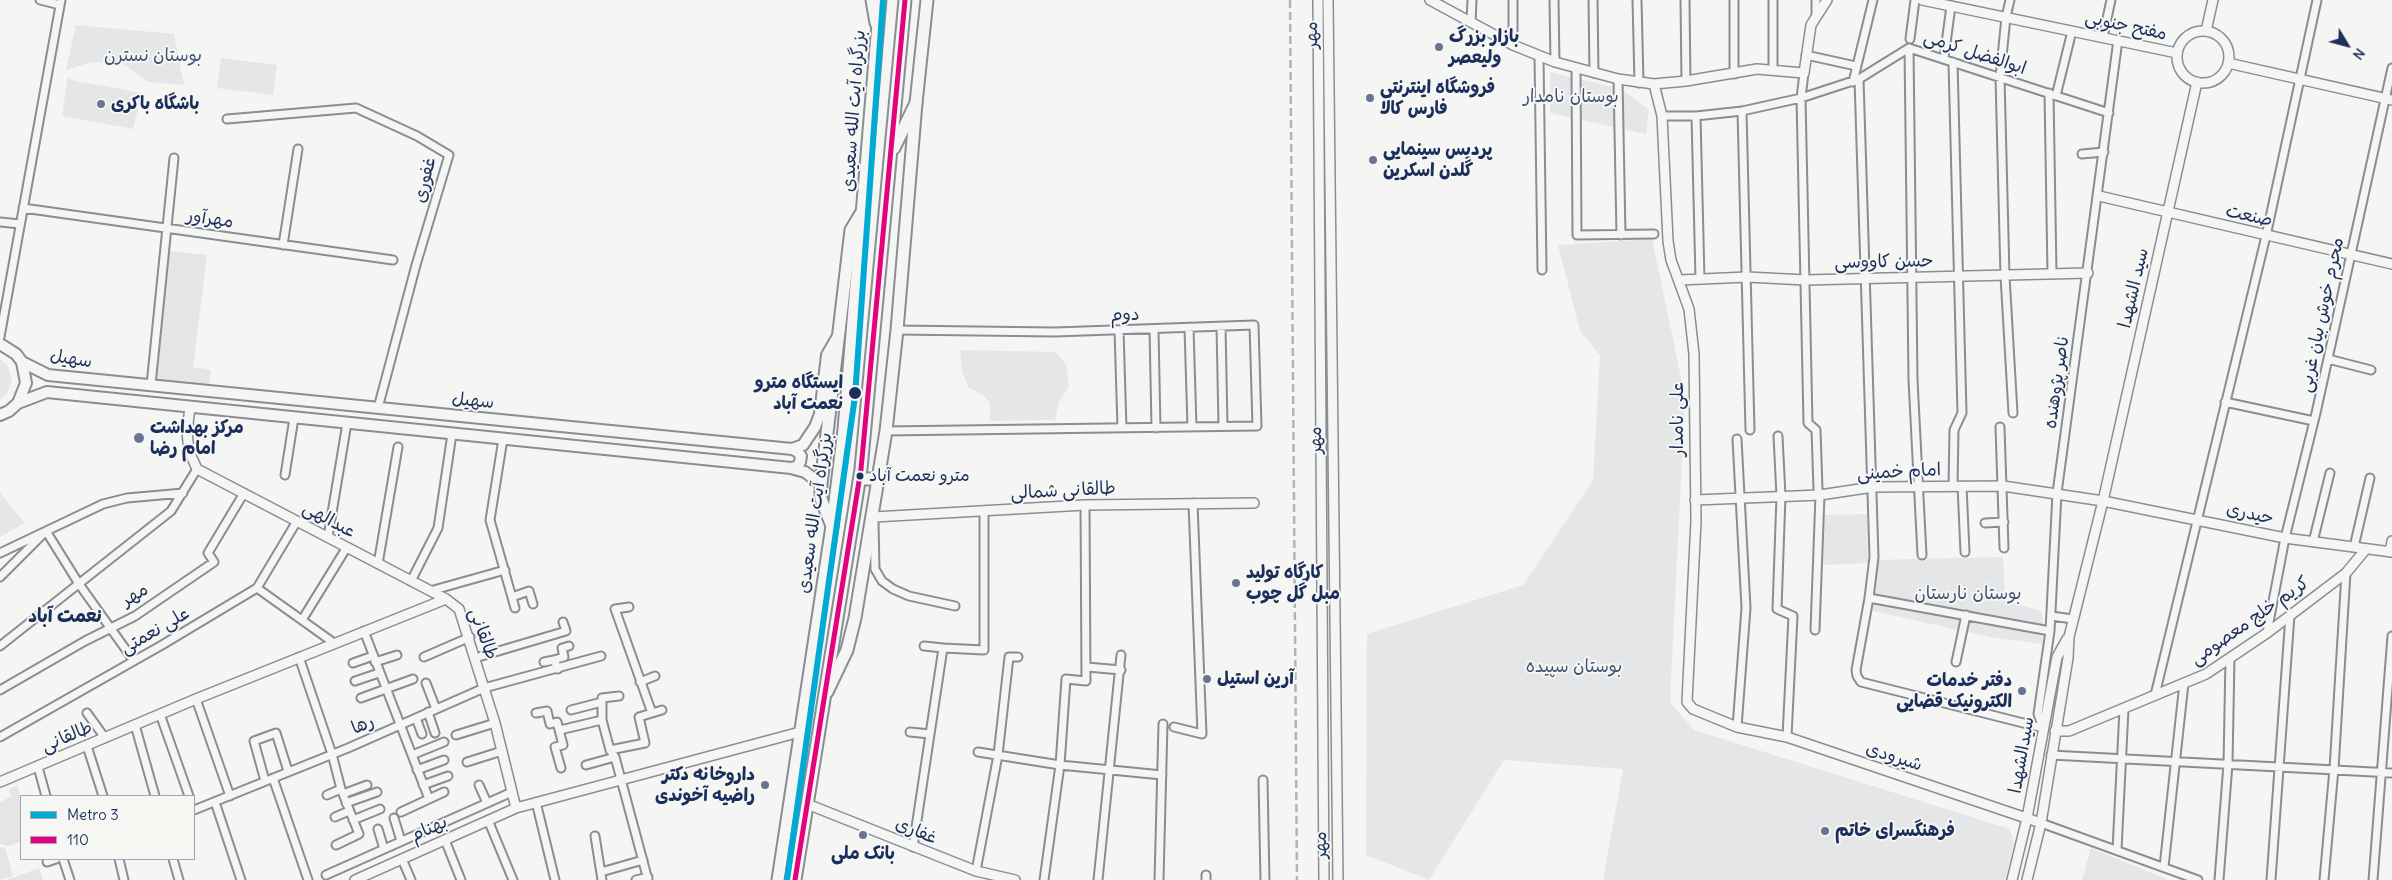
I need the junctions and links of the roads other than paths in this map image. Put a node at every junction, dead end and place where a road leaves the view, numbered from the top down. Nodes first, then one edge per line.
1 (40, 0) edge
2 (872, 0) edge
3 (880, 0) edge
4 (905, 0) edge
5 (927, 0) edge
6 (1318, 0) edge
7 (1328, 0) edge
8 (1472, 0) edge
9 (1512, 0) edge
10 (1554, 0) edge
11 (1593, 0) edge
12 (1637, 0) edge
13 (1684, 0) edge
14 (1734, 0) edge
15 (1773, 0) edge
16 (1816, 0) edge
17 (1827, 0) edge
18 (1873, 0) edge
19 (1915, 0) edge
20 (1922, 0) edge
21 (2010, 0) edge
22 (2111, 0) edge
23 (2213, 0) edge
24 (2317, 0) edge
25 (1432, 1) edge
26 (60, 2) edge
27 (1951, 6) junction
28 (1816, 15) junction
29 (2006, 17) junction
30 (1471, 22) junction
31 (2072, 31) junction
32 (2206, 31) junction
33 (878, 32) junction
34 (2103, 37) junction
35 (1910, 39) dead end
36 (2118, 40) junction
37 (1513, 45) junction
38 (1909, 48) junction
39 (2177, 53) junction
40 (1806, 55) junction
41 (1539, 56) junction
42 (1944, 58) junction
43 (1555, 62) junction
44 (1953, 62) junction
45 (2228, 64) junction
46 (1856, 66) junction
47 (1576, 68) junction
48 (2392, 68) edge
49 (1773, 69) junction
50 (1594, 73) junction
51 (1804, 73) junction
52 (1734, 74) junction
53 (2000, 78) junction
54 (1618, 79) junction
55 (2298, 80) junction
56 (1686, 81) junction
57 (1856, 81) junction
58 (1639, 82) junction
59 (2197, 82) junction
60 (1654, 84) junction
61 (2049, 93) junction
62 (2056, 96) junction
63 (1801, 98) junction
64 (2389, 99) edge
65 (916, 102) junction
66 (1742, 111) junction
67 (2109, 113) junction
68 (1662, 116) junction
69 (1696, 116) junction
70 (227, 119) dead end
71 (1330, 138) junction
72 (1318, 139) junction
73 (298, 149) dead end
74 (2104, 152) junction
75 (2082, 154) dead end
76 (890, 156) junction
77 (174, 158) dead end
78 (2099, 196) junction
79 (23, 208) junction
80 (864, 209) junction
81 (2167, 213) junction
82 (0, 222) edge
83 (20, 224) junction
84 (167, 228) junction
85 (1654, 234) dead end
86 (1622, 235) junction
87 (2266, 236) junction
88 (283, 245) junction
89 (2351, 255) junction
90 (393, 260) dead end
91 (2392, 264) edge
92 (1542, 270) dead end
93 (2088, 273) junction
94 (2052, 274) junction
95 (2005, 276) junction
96 (1746, 277) junction
97 (1959, 277) junction
98 (1864, 278) junction
99 (1911, 278) junction
100 (1700, 279) junction
101 (1680, 280) junction
102 (1806, 280) junction
103 (1221, 326) junction
104 (1189, 328) junction
105 (1154, 329) junction
106 (897, 330) junction
107 (1119, 330) junction
108 (840, 333) junction
109 (0, 337) edge
110 (0, 344) edge
111 (2328, 359) junction
112 (22, 362) junction
113 (2371, 370) dead end
114 (151, 385) junction
115 (1332, 400) junction
116 (1320, 401) junction
117 (2225, 402) junction
118 (18, 403) junction
119 (190, 407) junction
120 (378, 408) junction
121 (2013, 413) dead end
122 (0, 415) edge
123 (294, 418) junction
124 (2314, 421) junction
125 (347, 423) junction
126 (1223, 426) junction
127 (1192, 427) junction
128 (2000, 427) dead end
129 (1122, 428) junction
130 (1156, 428) junction
131 (1750, 430) dead end
132 (886, 431) junction
133 (452, 434) junction
134 (1778, 436) dead end
135 (503, 439) junction
136 (1737, 439) dead end
137 (398, 447) dead end
138 (792, 449) junction
139 (791, 468) junction
140 (198, 469) junction
141 (2330, 473) dead end
142 (285, 475) dead end
143 (2370, 478) dead end
144 (860, 479) junction
145 (879, 479) junction
146 (821, 484) junction
147 (1918, 486) junction
148 (1958, 486) junction
149 (2003, 486) junction
150 (1873, 487) junction
151 (183, 493) junction
152 (244, 493) junction
153 (2057, 493) junction
154 (1820, 494) junction
155 (1781, 496) junction
156 (1739, 499) junction
157 (1695, 500) junction
158 (2102, 501) junction
159 (1254, 502) dead end
160 (1194, 503) junction
161 (1085, 505) junction
162 (984, 512) junction
163 (874, 517) junction
164 (2197, 520) junction
165 (298, 521) junction
166 (2004, 522) junction
167 (1985, 523) dead end
168 (832, 526) junction
169 (46, 531) junction
170 (328, 537) junction
171 (2285, 538) junction
172 (2392, 541) edge
173 (2313, 542) junction
174 (2354, 547) junction
175 (348, 548) junction
176 (2004, 548) dead end
177 (2366, 548) junction
178 (1964, 552) dead end
179 (2391, 552) edge
180 (0, 553) edge
181 (1922, 555) dead end
182 (378, 564) junction
183 (505, 570) junction
184 (2346, 573) junction
185 (0, 577) edge
186 (411, 581) junction
187 (79, 584) junction
188 (257, 588) junction
189 (430, 591) junction
190 (512, 597) junction
191 (1869, 598) junction
192 (446, 600) junction
193 (533, 604) dead end
194 (955, 606) dead end
195 (628, 607) dead end
196 (515, 608) dead end
197 (1966, 615) junction
198 (2290, 615) junction
199 (2051, 616) junction
200 (2073, 619) junction
201 (302, 620) junction
202 (564, 622) dead end
203 (110, 628) junction
204 (1815, 630) dead end
205 (2050, 630) junction
206 (364, 631) junction
207 (2267, 633) junction
208 (2392, 636) edge
209 (470, 637) junction
210 (2068, 637) junction
211 (334, 642) junction
212 (0, 646) edge
213 (569, 646) dead end
214 (924, 646) dead end
215 (943, 648) junction
216 (397, 656) dead end
217 (601, 656) dead end
218 (1121, 656) dead end
219 (299, 657) junction
220 (424, 657) dead end
221 (1018, 657) dead end
222 (475, 658) junction
223 (2230, 658) junction
224 (374, 659) junction
225 (554, 660) junction
226 (134, 661) junction
227 (544, 662) dead end
228 (1956, 662) dead end
229 (353, 663) dead end
230 (1087, 667) junction
231 (558, 669) junction
232 (1121, 670) junction
233 (379, 672) junction
234 (655, 676) dead end
235 (413, 679) dead end
236 (356, 681) dead end
237 (640, 682) junction
238 (426, 683) dead end
239 (2184, 683) junction
240 (484, 688) junction
241 (386, 689) junction
242 (0, 690) edge
243 (2155, 695) junction
244 (619, 696) dead end
245 (825, 696) junction
246 (361, 698) dead end
247 (196, 699) junction
248 (602, 700) junction
249 (2124, 709) junction
250 (571, 710) dead end
251 (662, 710) dead end
252 (432, 711) junction
253 (87, 713) dead end
254 (652, 713) junction
255 (160, 714) junction
256 (536, 714) dead end
257 (416, 718) junction
258 (602, 720) junction
259 (495, 723) junction
260 (1163, 724) dead end
261 (136, 725) junction
262 (400, 726) junction
263 (1174, 726) dead end
264 (1737, 727) junction
265 (2043, 728) junction
266 (560, 730) junction
267 (2055, 731) junction
268 (800, 732) junction
269 (910, 732) dead end
270 (435, 733) dead end
271 (422, 734) dead end
272 (930, 734) junction
273 (1, 735) edge
274 (456, 735) dead end
275 (1787, 737) junction
276 (105, 738) junction
277 (444, 742) dead end
278 (87, 746) junction
279 (502, 751) junction
280 (978, 752) dead end
281 (612, 753) junction
282 (332, 754) junction
283 (412, 755) junction
284 (998, 755) junction
285 (2051, 755) junction
286 (2121, 758) junction
287 (444, 760) dead end
288 (2176, 761) junction
289 (467, 762) dead end
290 (586, 764) dead end
291 (2228, 764) junction
292 (1060, 765) junction
293 (2280, 766) junction
294 (38, 767) junction
295 (561, 768) dead end
296 (1108, 768) junction
297 (417, 770) junction
298 (2334, 770) junction
299 (288, 771) junction
300 (2382, 772) junction
301 (2392, 773) edge
302 (1162, 775) junction
303 (448, 776) dead end
304 (273, 778) junction
305 (621, 779) junction
306 (1263, 780) dead end
307 (265, 781) junction
308 (0, 782) edge
309 (367, 785) dead end
310 (423, 785) junction
311 (479, 785) dead end
312 (342, 792) junction
313 (377, 792) dead end
314 (444, 792) dead end
315 (512, 792) junction
316 (46, 795) edge
317 (102, 795) edge
318 (155, 795) edge
319 (189, 795) edge
320 (327, 795) dead end
321 (230, 796) junction
322 (429, 800) junction
323 (215, 802) junction
324 (536, 802) junction
325 (487, 803) junction
326 (806, 804) junction
327 (348, 807) junction
328 (516, 808) junction
329 (380, 809) dead end
330 (195, 810) edge
331 (401, 812) dead end
332 (335, 817) dead end
333 (394, 818) dead end
334 (2027, 818) junction
335 (353, 820) junction
336 (488, 820) junction
337 (2041, 823) junction
338 (378, 829) dead end
339 (595, 836) dead end
340 (445, 840) junction
341 (401, 841) junction
342 (336, 845) dead end
343 (913, 847) junction
344 (384, 849) junction
345 (2117, 850) junction
346 (402, 859) junction
347 (53, 860) edge
348 (63, 860) edge
349 (119, 860) edge
350 (173, 860) edge
351 (643, 860) junction
352 (46, 862) dead end
353 (2164, 867) junction
354 (601, 872) junction
355 (976, 872) junction
356 (326, 875) dead end
357 (992, 878) edge
358 (648, 879) edge
359 (70, 880) edge
360 (124, 880) edge
361 (179, 880) edge
362 (241, 880) edge
363 (308, 880) edge
364 (355, 880) edge
365 (411, 880) edge
366 (461, 880) edge
367 (512, 880) edge
368 (555, 880) edge
369 (602, 880) edge
370 (636, 880) edge
371 (778, 880) edge
372 (795, 880) edge
373 (1015, 880) edge
374 (1044, 880) edge
375 (1098, 880) edge
376 (1159, 880) edge
377 (1265, 880) edge
378 (1324, 880) edge
379 (1338, 880) edge
380 (2012, 880) edge
381 (2027, 880) edge
382 (2198, 880) edge
383 (2219, 880) edge
384 (2271, 880) edge
385 (2324, 880) edge
386 (2373, 880) edge

1 - 26 street
2 - 33 main road
3 - 33 main road, بزرگراه آیت الله سعیدی
4 - 76 main road
5 - 65 main road
6 - 72 street, مهر
7 - 71 street, مهر
8 - 30 street
9 - 37 street
10 - 43 street
11 - 50 street
12 - 58 street
13 - 56 street
14 - 52 street
15 - 49 street
16 - 28 street
17 - 28 street
18 - 46 street
19 - 35 street
20 - 27 street, مفتح جنوبی
21 - 29 street
22 - 34 street
23 - 32 street
24 - 55 street
25 - 30 street
26 - 79 street
27 - 29 street, مفتح جنوبی
27 - 42 street
28 - 40 street
29 - 31 street, مفتح جنوبی
29 - 53 street
30 - 37 street
31 - 34 street, مفتح جنوبی
31 - 62 street
32 - 39 street
32 - 45 street
33 - 80 main road, بزرگراه آیت الله سعیدی
34 - 36 street, مفتح جنوبی
36 - 39 street, مفتح جنوبی
36 - 67 street, ناصر پژوهنده
37 - 41 street
38 - 42 street, ابوالفضل کرمی
38 - 57 street, ابوالفضل کرمی
38 - 99 street
39 - 59 street
40 - 46 street
40 - 51 street
41 - 43 street
41 - 92 street
42 - 44 street, ابوالفضل کرمی
43 - 47 street
44 - 53 street, ابوالفضل کرمی
44 - 97 street
45 - 55 street
45 - 59 street
46 - 57 street
47 - 50 street
47 - 86 street
48 - 64 street, محرم خوش بیان غربی
49 - 51 street
49 - 52 street
50 - 54 street
51 - 63 street
52 - 56 street
53 - 61 street, ابوالفضل کرمی
53 - 95 street
54 - 58 street
54 - 86 street
55 - 64 street
55 - 87 street
56 - 60 street
57 - 63 street, ابوالفضل کرمی
57 - 98 street
58 - 60 street
59 - 81 street, سید الشهدا
60 - 68 street, علی نامدار
61 - 62 street, ابوالفضل کرمی
61 - 94 street
62 - 67 street, ابوالفضل کرمی
63 - 66 street, ابوالفضل کرمی
63 - 102 street
64 - 89 street, محرم خوش بیان غربی
65 - 76 main road
65 - 106 main road
66 - 69 street, ابوالفضل کرمی
66 - 96 street
67 - 74 street, ناصر پژوهنده
68 - 69 street, ابوالفضل کرمی
68 - 101 street, علی نامدار
69 - 100 street
70 - 120 street, غفوری
71 - 72 street
71 - 115 street, مهر
72 - 116 street, مهر
73 - 88 street
74 - 75 street
74 - 78 street, ناصر پژوهنده
76 - 144 main road
77 - 84 street
78 - 81 street, صنعت
78 - 93 street, ناصر پژوهنده
79 - 83 street
79 - 84 street, مهرآور
80 - 108 main road
80 - 168 main road, بزرگراه آیت الله سعیدی
81 - 87 street, صنعت
81 - 158 street, سید الشهدا
82 - 83 street
83 - 109 street
84 - 88 street, مهرآور
84 - 114 street
85 - 86 street
87 - 89 street, صنعت
87 - 117 street
88 - 90 street, مهرآور
89 - 91 street, صنعت
89 - 111 street, محرم خوش بیان غربی
93 - 94 street, حسن کاووسی
93 - 153 street, ناصر پژوهنده
94 - 95 street, حسن کاووسی
95 - 97 street, حسن کاووسی
95 - 121 street
96 - 100 street, حسن کاووسی
96 - 102 street, حسن کاووسی
96 - 131 street
97 - 99 street, حسن کاووسی
97 - 148 street
98 - 99 street, حسن کاووسی
98 - 102 street, حسن کاووسی
98 - 150 street
99 - 147 street
100 - 101 street, حسن کاووسی
101 - 157 street, علی نامدار
102 - 154 street
103 - 104 street, دوم
103 - 126 street
103 - 126 street, دوم
104 - 105 street, دوم
104 - 127 street
105 - 107 street, دوم
105 - 130 street
106 - 107 street, دوم
106 - 132 main road
107 - 129 street
108 - 138 main road
108 - 146 main road
110 - 112 main road, سهیل
111 - 113 street
111 - 124 street, محرم خوش بیان غربی
112 - 114 main road, سهیل
112 - 118 main road
114 - 120 main road, سهیل
115 - 116 street
115 - 379 street, مهر
116 - 378 street, مهر
117 - 124 street
117 - 164 street
118 - 119 main road, سهیل
118 - 122 main road, سهیل
119 - 123 main road, سهیل
119 - 140 street
120 - 138 main road, سهیل
123 - 125 main road, سهیل
123 - 142 street
124 - 171 street, محرم خوش بیان غربی
125 - 133 main road, سهیل
125 - 170 street
126 - 127 street
127 - 130 street
128 - 149 street
129 - 130 street
129 - 132 street
132 - 145 main road
133 - 135 main road, سهیل
133 - 186 street
134 - 155 street
135 - 139 main road, سهیل
135 - 183 street
136 - 156 street
137 - 182 street
138 - 139 main road
139 - 146 main road, سهیل
140 - 151 street
140 - 152 street, عبدالهی
141 - 173 street
143 - 174 street
144 - 145 main road
144 - 245 main road
145 - 163 main road
146 - 168 main road
147 - 148 street, امام خمینی
147 - 150 street, امام خمینی
147 - 181 street
148 - 149 street, امام خمینی
148 - 178 street
149 - 153 street, امام خمینی
149 - 166 street
150 - 154 street, امام خمینی
150 - 191 street
151 - 169 street
151 - 187 street
152 - 165 street, عبدالهی
152 - 203 street, مهر
153 - 158 street, امام خمینی
153 - 199 street, ناصر پژوهنده
154 - 155 street, امام خمینی
154 - 204 street
155 - 156 street, امام خمینی
155 - 275 street
156 - 157 street, امام خمینی
156 - 264 street
157 - 264 street, علی نامدار
158 - 164 street, حیدری
158 - 200 street, سیدالشهدا
159 - 160 street, طالقانی شمالی
160 - 161 street, طالقانی شمالی
160 - 263 street
161 - 162 street, طالقانی شمالی
161 - 230 street
162 - 163 street, طالقانی شمالی
162 - 215 street
163 - 194 street
163 - 245 main road
164 - 171 street, حیدری
164 - 243 street
165 - 170 street, عبدالهی
165 - 188 street, علی نعمتی
166 - 167 street
166 - 176 street
168 - 268 main road, بزرگراه آیت الله سعیدی
169 - 180 street
169 - 185 street
169 - 187 street
170 - 175 street, عبدالهی
171 - 173 street, حیدری
171 - 207 street, محرم خوش بیان غربی
172 - 179 street
173 - 174 street, حیدری
174 - 177 street, حیدری
175 - 182 street, عبدالهی
175 - 201 street
177 - 179 street, حیدری
177 - 184 street, کریم خلج معصومی
182 - 186 street, عبدالهی
183 - 189 street
183 - 190 street
184 - 198 street, کریم خلج معصومی
184 - 298 street
186 - 189 street, عبدالهی
187 - 203 street
187 - 212 street
188 - 201 street
188 - 226 street, علی نعمتی
189 - 192 street, عبدالهی
190 - 193 street
190 - 196 street
191 - 197 street
191 - 265 street
192 - 206 street, طالقانی
192 - 209 street, طالقانی
195 - 237 street
197 - 205 street
197 - 228 street
198 - 207 street, کریم خلج معصومی
198 - 293 street
199 - 200 street
199 - 205 street, ناصر پژوهنده
200 - 210 street, سیدالشهدا
201 - 211 street
202 - 222 street
203 - 226 street
203 - 242 street, مهر
205 - 265 street, ناصر پژوهنده
206 - 211 street, طالقانی
206 - 224 street
207 - 223 street, کریم خلج معصومی
208 - 300 street
209 - 220 street
209 - 222 street, طالقانی
210 - 265 street, سیدالشهدا
210 - 267 street, سیدالشهدا
211 - 219 street, طالقانی
213 - 225 street
214 - 215 street
215 - 272 street
216 - 224 street
217 - 231 street, رها
218 - 232 street
219 - 247 street, طالقانی
219 - 282 street
221 - 284 street
222 - 240 street, طالقانی
223 - 239 street, کریم خلج معصومی
223 - 291 street
224 - 229 street
224 - 233 street
225 - 227 street
225 - 231 street
226 - 273 street, علی نعمتی
230 - 232 street
230 - 292 street
231 - 240 street, رها
232 - 296 street
233 - 236 street
233 - 241 street
234 - 237 street
235 - 241 street
237 - 254 street
238 - 252 street
239 - 243 street, کریم خلج معصومی
239 - 288 street
240 - 252 street, رها
240 - 259 street, طالقانی
241 - 246 street
241 - 262 street
243 - 249 street, کریم خلج معصومی
244 - 248 street
245 - 326 main road
247 - 255 street, طالقانی
247 - 321 street
248 - 250 street
248 - 258 street
249 - 267 street, کریم خلج معصومی
249 - 286 street
251 - 254 street
252 - 257 street, رها
252 - 270 street
253 - 276 street
254 - 281 street
255 - 261 street, طالقانی
255 - 319 street
256 - 266 street
257 - 262 street, رها
257 - 271 street
258 - 266 street
258 - 281 street
259 - 274 street
259 - 279 street, طالقانی
260 - 302 street
261 - 276 street, طالقانی
261 - 318 street
262 - 282 street, رها
262 - 283 street
264 - 275 street, شیرودی
265 - 334 street, سیدالشهدا
266 - 295 street
267 - 285 street, سیدالشهدا
268 - 305 street
268 - 371 main road, بزرگراه آیت الله سعیدی
269 - 272 street
272 - 343 street
275 - 334 street, شیرودی
276 - 278 street, طالقانی
277 - 283 street
278 - 294 street, طالقانی
278 - 317 street
279 - 289 street
279 - 315 street, طالقانی
280 - 284 street
281 - 290 street
281 - 305 street
282 - 299 street, رها
282 - 312 street
283 - 297 street
284 - 292 street
284 - 355 street
285 - 286 street
285 - 337 street, سیدالشهدا
286 - 288 street
286 - 345 street
287 - 297 street
288 - 291 street
288 - 353 street
291 - 293 street
291 - 383 street
292 - 296 street
292 - 374 street
293 - 298 street
293 - 384 street
294 - 308 street, طالقانی
294 - 316 street
296 - 302 street
296 - 375 street
297 - 310 street
298 - 300 street
298 - 385 street
299 - 304 street, رها
299 - 307 street
300 - 301 street
300 - 386 street
302 - 376 street
303 - 310 street
304 - 307 street, رها
304 - 363 street
305 - 324 street
305 - 351 street
306 - 377 street
307 - 321 street, رها
309 - 312 street
310 - 322 street
311 - 325 street
312 - 320 street
312 - 327 street
313 - 327 street
314 - 322 street
315 - 325 street
315 - 328 street, طالقانی
321 - 323 street, رها
322 - 331 street
323 - 330 street, رها
323 - 362 street
324 - 328 street
324 - 368 street
325 - 341 street
326 - 343 street, غفاری
326 - 372 main road
327 - 332 street
327 - 335 street
328 - 336 street, بهنام
329 - 335 street
333 - 341 street
334 - 337 street, شیرودی
334 - 380 street, سیدالشهدا
335 - 342 street
336 - 340 street, بهنام
336 - 367 street
337 - 345 street
337 - 381 street, سیدالشهدا
338 - 344 street
339 - 354 street
340 - 346 street, بهنام
340 - 366 street
341 - 344 street
343 - 355 street, غفاری
344 - 356 street
345 - 353 street
346 - 364 street, بهنام
346 - 365 street
347 - 352 street
348 - 359 street
349 - 360 street
350 - 361 street
351 - 354 street
351 - 358 street
353 - 382 street
354 - 369 street
355 - 357 street, غفاری
357 - 373 street, غفاری
358 - 370 street

